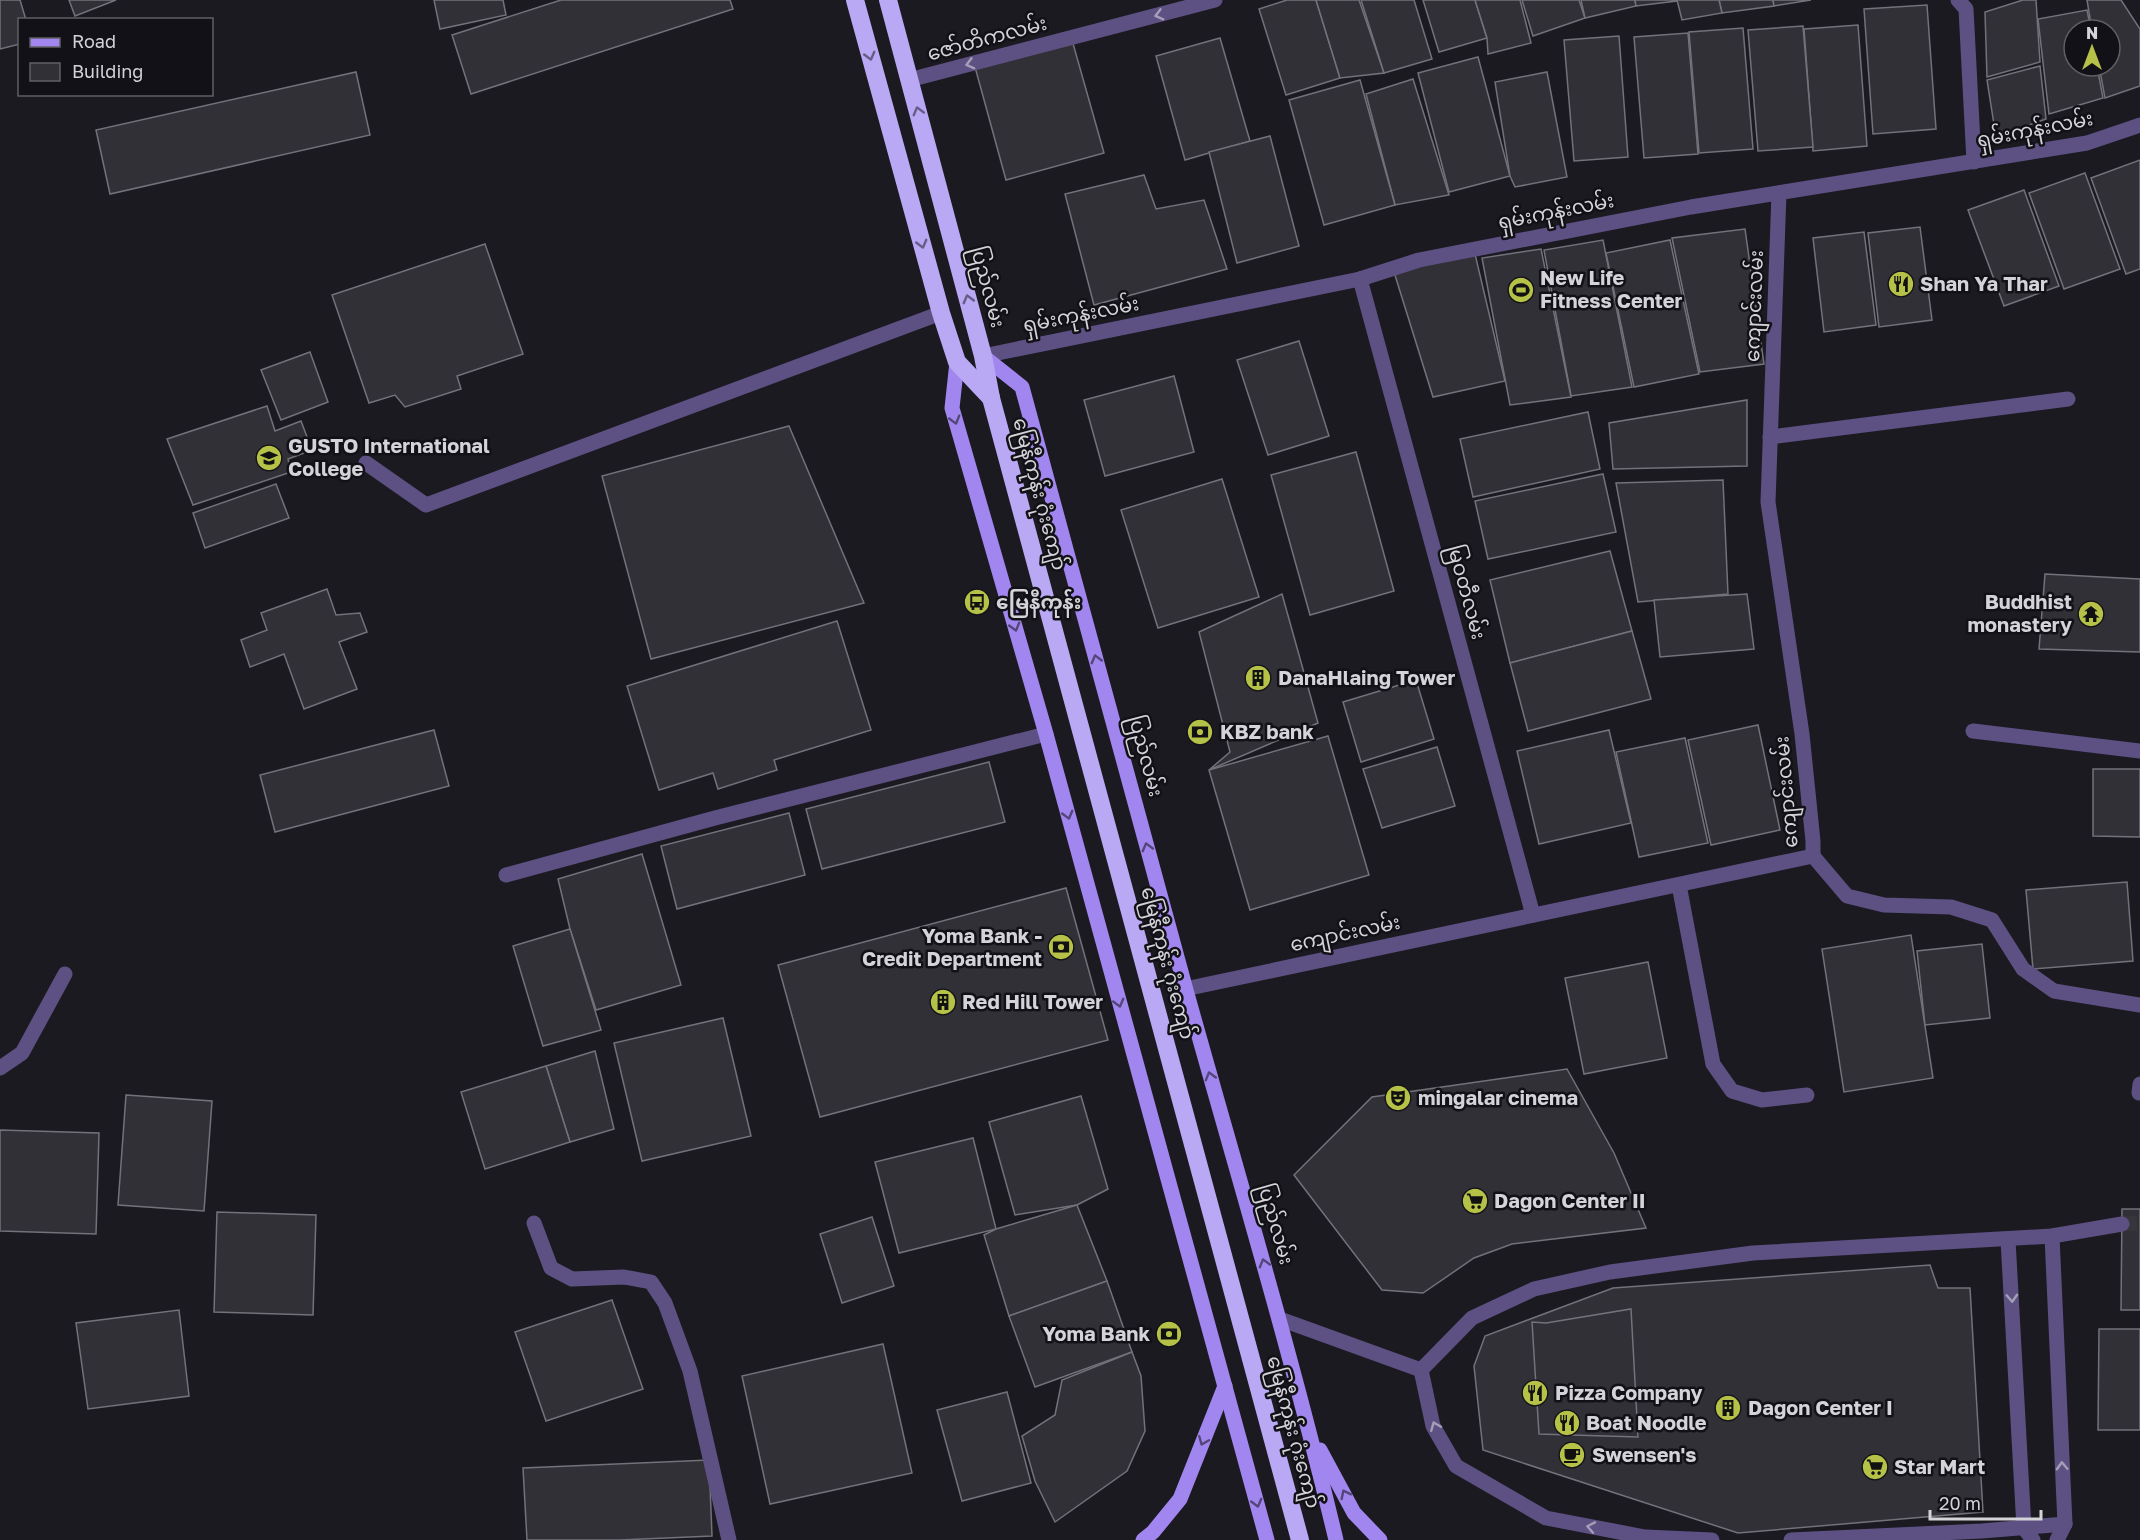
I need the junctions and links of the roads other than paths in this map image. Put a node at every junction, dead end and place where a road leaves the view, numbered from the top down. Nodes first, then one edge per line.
1 (855, 0) edge
2 (888, 0) edge
3 (1215, 0) edge
4 (1958, 0) edge
5 (909, 80) junction
6 (2140, 125) edge
7 (1974, 162) junction
8 (1779, 193) junction
9 (1360, 279) junction
10 (941, 313) junction
11 (983, 356) junction
12 (957, 362) junction
13 (991, 398) junction
14 (2068, 399) dead end
15 (1770, 437) junction
16 (366, 463) dead end
17 (1973, 731) dead end
18 (1046, 735) junction
19 (2140, 751) edge
20 (1813, 856) junction
21 (506, 875) dead end
22 (1679, 885) junction
23 (1533, 915) junction
24 (65, 974) dead end
25 (1185, 989) junction
26 (2140, 1005) edge
27 (0, 1068) edge
28 (2140, 1084) edge
29 (2139, 1093) edge
30 (1807, 1095) dead end
31 (534, 1223) dead end
32 (2122, 1224) tunnel mouth
33 (2052, 1236) junction
34 (2008, 1240) junction
35 (1280, 1320) junction
36 (1421, 1370) junction
37 (1225, 1386) junction
38 (1311, 1434) junction
39 (2065, 1524) junction
40 (2029, 1534) edge
41 (729, 1540) edge
42 (1143, 1540) edge
43 (1267, 1540) edge
44 (1300, 1540) edge
45 (1336, 1540) edge
46 (1380, 1540) edge
47 (1712, 1540) edge
48 (1791, 1540) edge
49 (2057, 1540) edge

1 -> 10 highway
2 - 5 highway, ပြည်လမ်း
3 -> 5 street, ဇော်တိကလမ်း
4 - 7 street
11 -> 5 highway, ပြည်လမ်း
6 - 7 street, ရှမ်းကုန်းလမ်း
7 - 8 street, ရှမ်းကုန်းလမ်း
8 - 9 street, ရှမ်းကုန်းလမ်း
8 - 15 street, ကျောင်းလမ်း
9 - 11 street, ရှမ်းကုန်းလမ်း
9 - 23 street, မြဝတီလမ်း
10 - 12 highway
10 - 16 street
11 - 13 highway, မြေနီကုန်း ဂုံးကျော်
25 -> 11 main road, ပြည်လမ်း
12 - 13 highway
12 -> 18 main road
13 - 44 highway, မြေနီကုန်း ဂုံးကျော်
14 - 15 street
15 - 20 street, ကျောင်းလမ်း
17 - 19 street
18 - 21 street
18 -> 37 main road
20 - 22 street, ကျောင်းလမ်း
20 - 26 street
22 - 23 street, ကျောင်းလမ်း
22 - 30 street
23 - 25 street, ကျောင်းလမ်း
24 - 27 street
35 -> 25 main road, ပြည်လမ်း
28 - 29 street
31 - 41 street
32 - 33 street
33 - 34 street
39 -> 33 street
34 - 36 street
34 -> 40 street
35 - 36 street
35 - 38 main road, ပြည်လမ်း
47 -> 36 street
37 -> 42 main road
37 -> 43 main road
38 - 45 main road, ပြည်လမ်း
46 -> 38 main road
39 - 40 street
39 - 49 street
40 - 48 street

